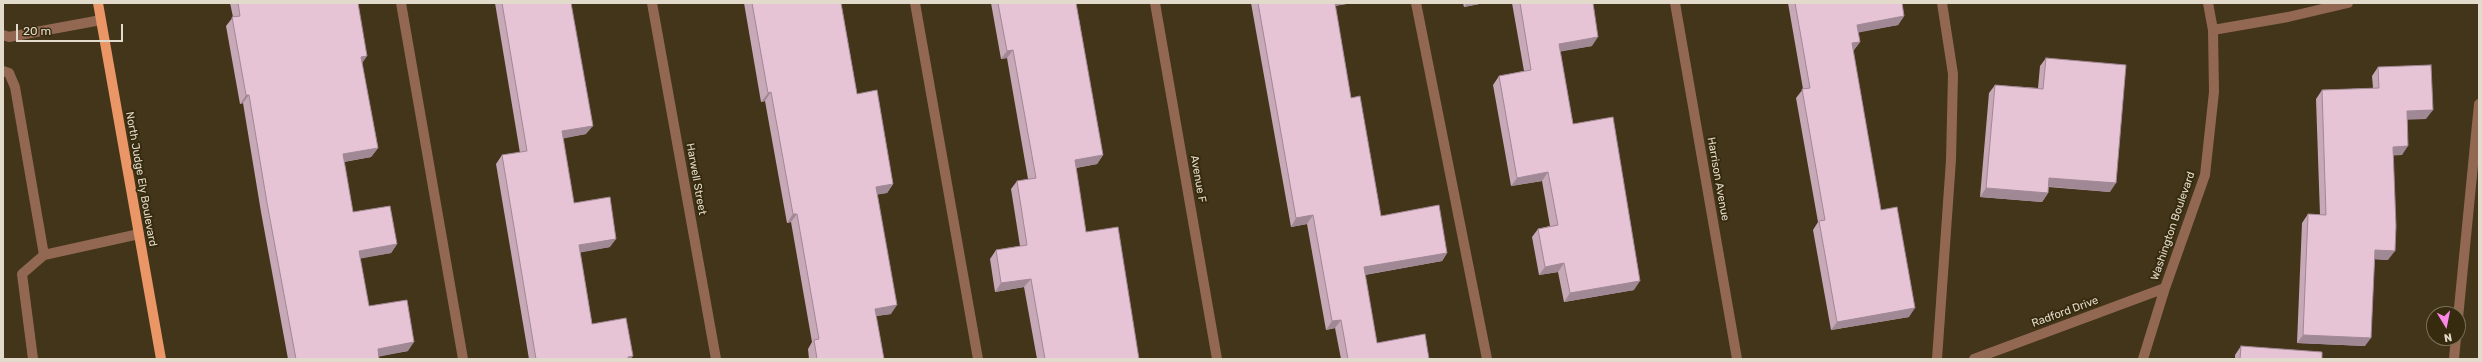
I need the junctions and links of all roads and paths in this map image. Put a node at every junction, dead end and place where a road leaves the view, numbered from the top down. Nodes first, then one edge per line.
1 (98, 3) edge
2 (401, 3) edge
3 (652, 3) edge
4 (915, 3) edge
5 (1155, 3) edge
6 (1416, 3) edge
7 (1674, 3) edge
8 (1942, 3) edge
9 (2208, 3) edge
10 (2348, 3) edge
11 (101, 20) junction
12 (2213, 30) junction
13 (3, 35) edge
14 (3, 71) edge
15 (2479, 104) edge
16 (139, 234) junction
17 (44, 255) junction
18 (2165, 288) junction
19 (2459, 306) edge
20 (2455, 346) edge
21 (33, 359) edge
22 (161, 359) edge
23 (463, 359) edge
24 (716, 359) edge
25 (978, 359) edge
26 (1217, 359) edge
27 (1487, 359) edge
28 (1737, 359) edge
29 (1937, 359) edge
30 (1974, 359) edge
31 (2143, 359) edge
32 (2454, 359) edge

1 - 11 main road, North Judge Ely Boulevard
2 - 23 street
3 - 24 street, Harwell Street
4 - 25 street
5 - 26 street, Avenue F
6 - 27 street
7 - 28 street, Harrison Avenue
8 - 29 street
9 - 12 street, Washington Boulevard
10 - 12 street
11 - 13 street
11 - 16 main road, North Judge Ely Boulevard
12 - 18 street, Washington Boulevard
14 - 17 street
15 - 19 street
16 - 17 street
16 - 22 main road, North Judge Ely Boulevard
17 - 21 street
18 - 30 street, Radford Drive
18 - 31 street, Washington Boulevard
20 - 32 street

